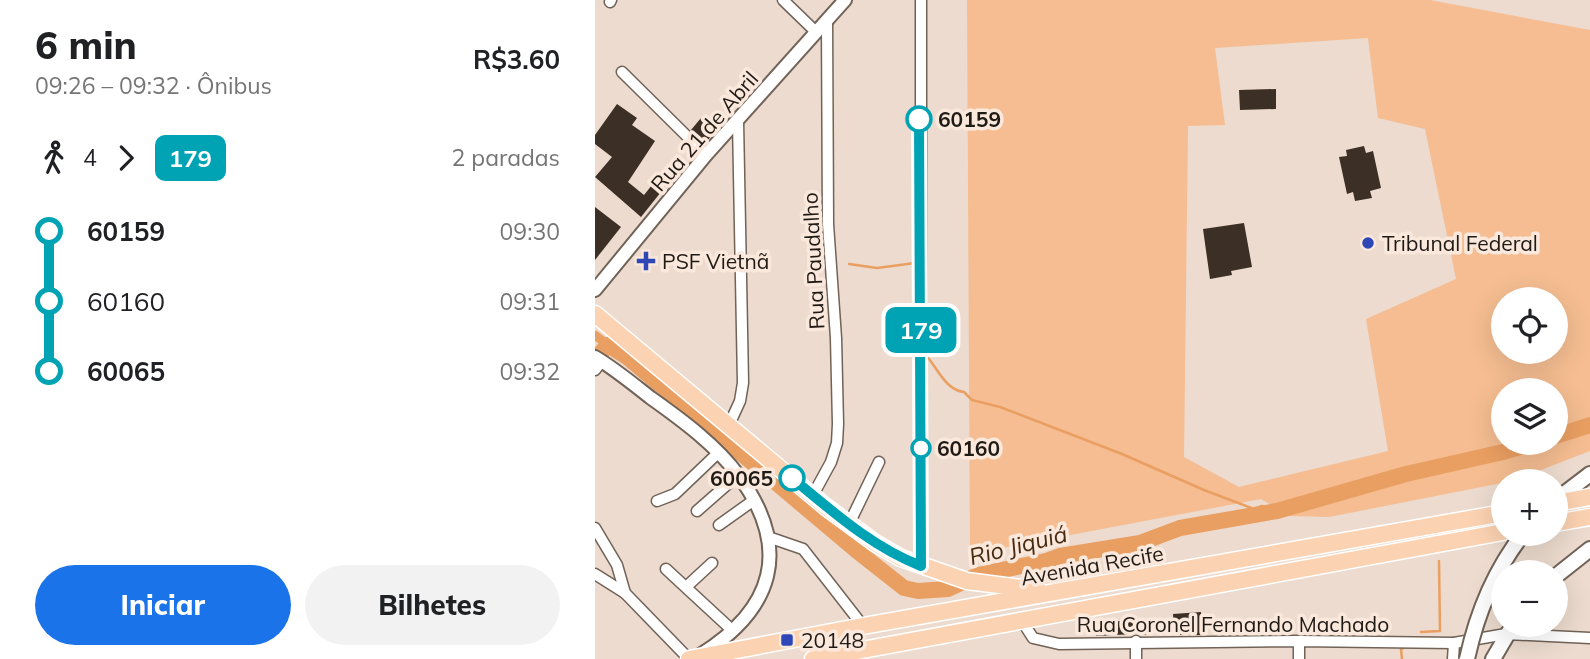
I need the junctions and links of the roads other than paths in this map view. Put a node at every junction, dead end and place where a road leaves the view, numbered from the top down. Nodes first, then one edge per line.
1 (783, 0) edge
2 (845, 0) edge
3 (921, 0) edge
4 (827, 20) junction
5 (816, 32) junction
6 (622, 72) dead end
7 (738, 121) junction
8 (706, 155) junction
9 (595, 290) edge
10 (595, 314) edge
11 (598, 362) edge
12 (729, 425) junction
13 (718, 453) junction
14 (879, 462) dead end
15 (1590, 474) edge
16 (738, 475) junction
17 (1568, 492) edge
18 (813, 495) junction
19 (1590, 497) edge
20 (754, 500) junction
21 (1568, 500) edge
22 (657, 501) dead end
23 (697, 511) dead end
24 (1491, 515) edge
25 (1590, 517) edge
26 (1568, 521) edge
27 (849, 524) junction
28 (719, 525) dead end
29 (595, 528) edge
30 (1491, 534) edge
31 (768, 537) junction
32 (1515, 546) edge
33 (1590, 548) edge
34 (712, 563) dead end
35 (921, 566) junction
36 (1568, 566) edge
37 (666, 569) dead end
38 (595, 574) edge
39 (686, 587) junction
40 (1062, 592) junction
41 (625, 593) junction
42 (1022, 621) junction
43 (863, 626) junction
44 (733, 631) junction
45 (1491, 634) edge
46 (1568, 636) edge
47 (1505, 637) edge
48 (1590, 638) edge
49 (1136, 641) junction
50 (1299, 641) junction
51 (1454, 643) junction
52 (690, 659) edge
53 (813, 659) edge
54 (1136, 659) edge
55 (1299, 659) edge
56 (1453, 659) edge
57 (1467, 659) edge
58 (1493, 659) edge

1 - 5 street
2 - 4 street, Rua 21 de Abril
3 - 35 street
4 - 5 street, Rua 21 de Abril
4 - 18 street, Rua Paudalho
5 - 7 street, Rua 21 de Abril
6 - 8 street
7 - 8 street, Rua 21 de Abril
7 - 12 street
8 - 9 street, Rua 21 de Abril
10 - 12 main road
11 - 13 street
12 - 18 main road
13 - 16 street
13 - 22 street
14 - 27 street
15 - 17 main road
16 - 20 street
16 - 23 street
18 - 27 main road
19 - 21 main road
20 - 28 street
20 - 31 street
24 - 40 main road, Avenida Recife
25 - 26 main road
27 - 35 main road
29 - 41 street
30 - 42 main road, Avenida Recife
31 - 43 street
31 - 44 street
32 - 57 main road, bridge
33 - 36 main road
34 - 39 street
35 - 40 main road
37 - 39 street
38 - 41 street
39 - 44 street
40 - 43 main road, Avenida Recife
41 - 52 street
42 - 49 street, Rua Coronel Fernando Machado
42 - 53 main road, Avenida Recife
43 - 52 main road, Avenida Recife
44 - 52 street
45 - 51 street, Rua Coronel Fernando Machado
46 - 48 street, Rua Coronel Fernando Machado
47 - 58 main road
49 - 50 street, Rua Coronel Fernando Machado
49 - 54 street
50 - 51 street, Rua Coronel Fernando Machado
50 - 55 street
51 - 56 street

